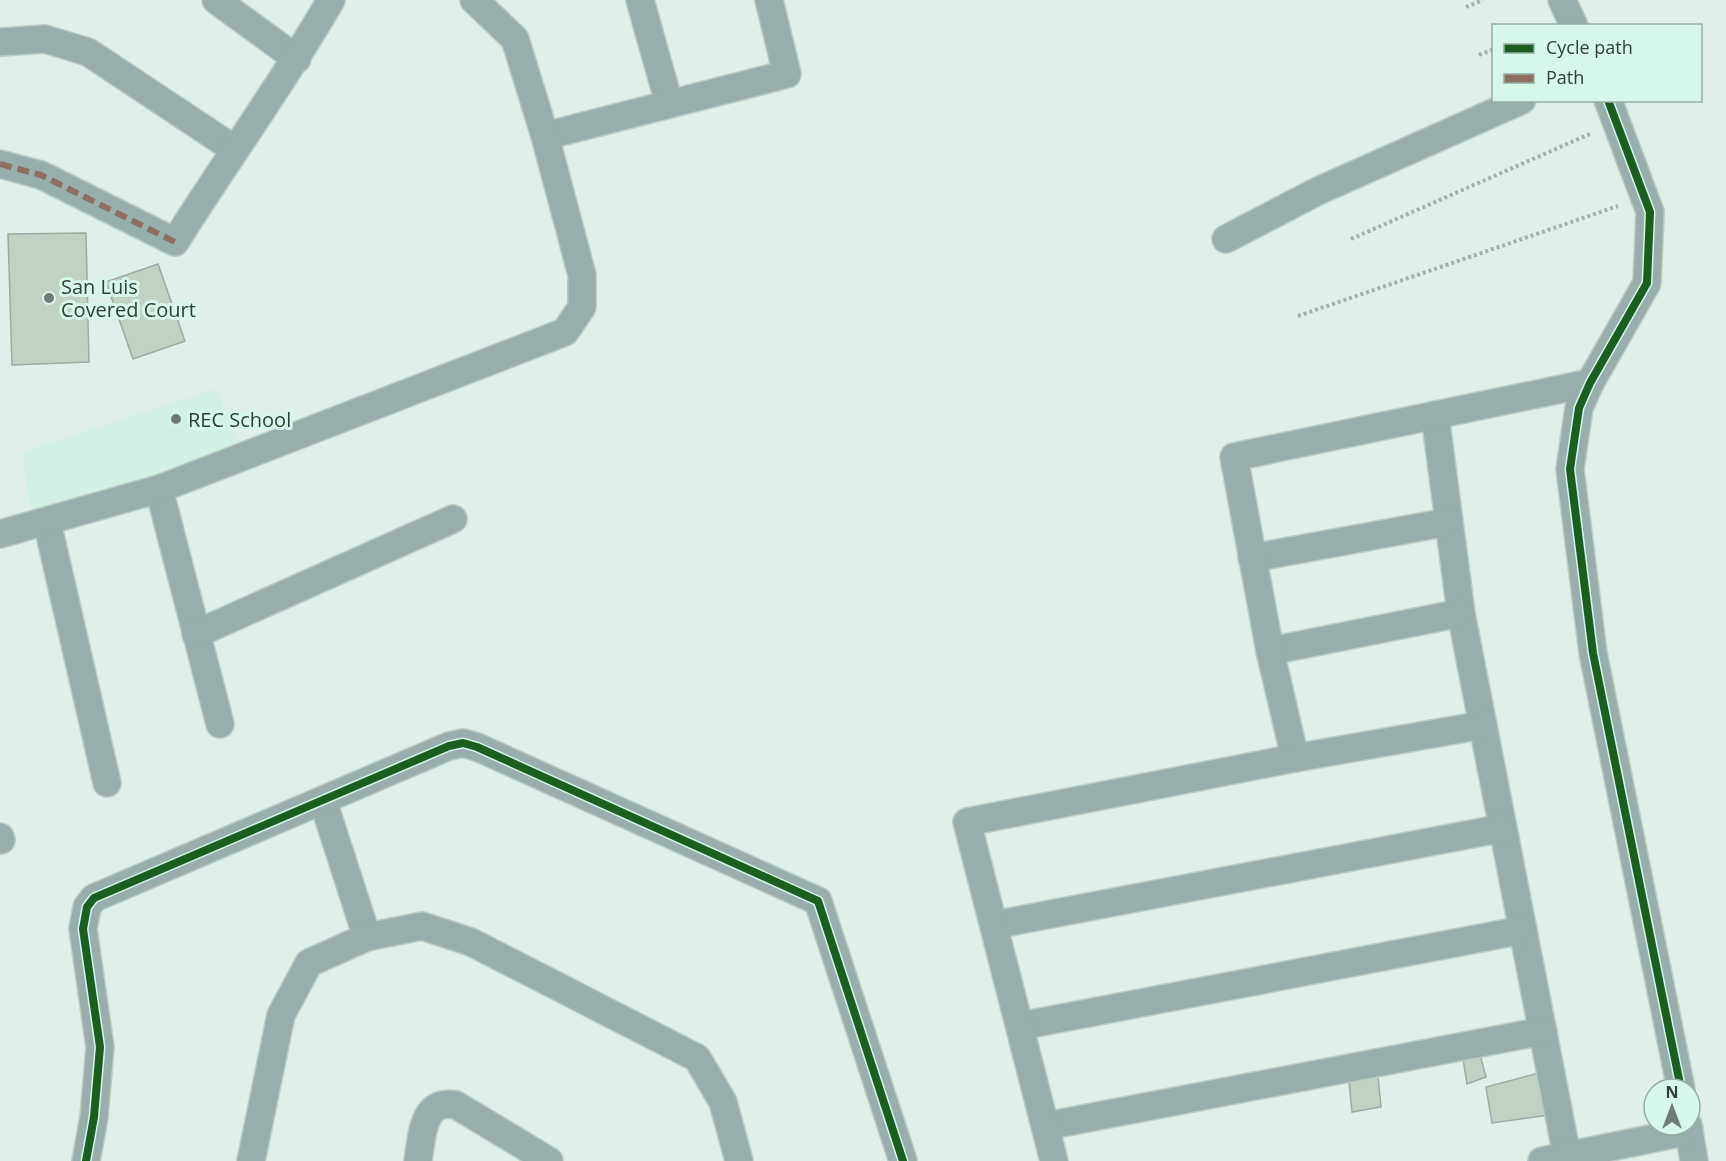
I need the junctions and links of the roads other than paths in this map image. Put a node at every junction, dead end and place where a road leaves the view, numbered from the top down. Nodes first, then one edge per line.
1 (216, 0) edge
2 (331, 0) edge
3 (474, 0) edge
4 (640, 0) edge
5 (769, 0) edge
6 (1562, 0) edge
7 (1573, 24) edge
8 (0, 42) edge
9 (297, 59) junction
10 (1518, 102) edge
11 (669, 103) junction
12 (1612, 111) edge
13 (544, 136) junction
14 (234, 149) junction
15 (0, 164) edge
16 (1226, 239) dead end
17 (1590, 383) junction
18 (1434, 415) junction
19 (159, 489) junction
20 (453, 519) dead end
21 (47, 522) junction
22 (1448, 522) junction
23 (0, 534) edge
24 (1252, 558) junction
25 (1461, 613) junction
26 (195, 634) junction
27 (1270, 651) junction
28 (220, 724) dead end
29 (1483, 725) junction
30 (1294, 758) junction
31 (107, 783) dead end
32 (323, 801) junction
33 (1503, 828) junction
34 (994, 925) junction
35 (1523, 930) junction
36 (368, 937) junction
37 (1020, 1026) junction
38 (1542, 1031) junction
39 (1679, 1077) edge
40 (1046, 1126) junction
41 (1651, 1137) edge
42 (1690, 1137) edge
43 (1559, 1159) edge
44 (86, 1161) edge
45 (251, 1161) edge
46 (418, 1161) edge
47 (549, 1161) edge
48 (739, 1161) edge
49 (903, 1161) edge
50 (1054, 1161) edge
51 (1694, 1161) edge

1 - 9 street
2 - 9 street
3 - 13 street
4 - 11 street
5 - 11 street
6 - 7 street
8 - 14 street
9 - 14 street
10 - 16 street
11 - 13 street
12 - 17 street
13 - 19 street
14 - 15 street
17 - 18 street
17 - 39 street
18 - 22 street
18 - 24 street
19 - 21 street
19 - 26 street
20 - 26 street
21 - 23 street
21 - 31 street
22 - 24 street
22 - 25 street
24 - 27 street
25 - 27 street
25 - 29 street
26 - 28 street
27 - 30 street
29 - 30 street
29 - 33 street
30 - 34 street
32 - 36 street
32 - 44 street
32 - 49 street
33 - 34 street
33 - 35 street
34 - 37 street
35 - 37 street
35 - 38 street
36 - 45 street
36 - 48 street
37 - 40 street
38 - 40 street
38 - 43 street
40 - 50 street
41 - 43 street
42 - 51 street
46 - 47 street

